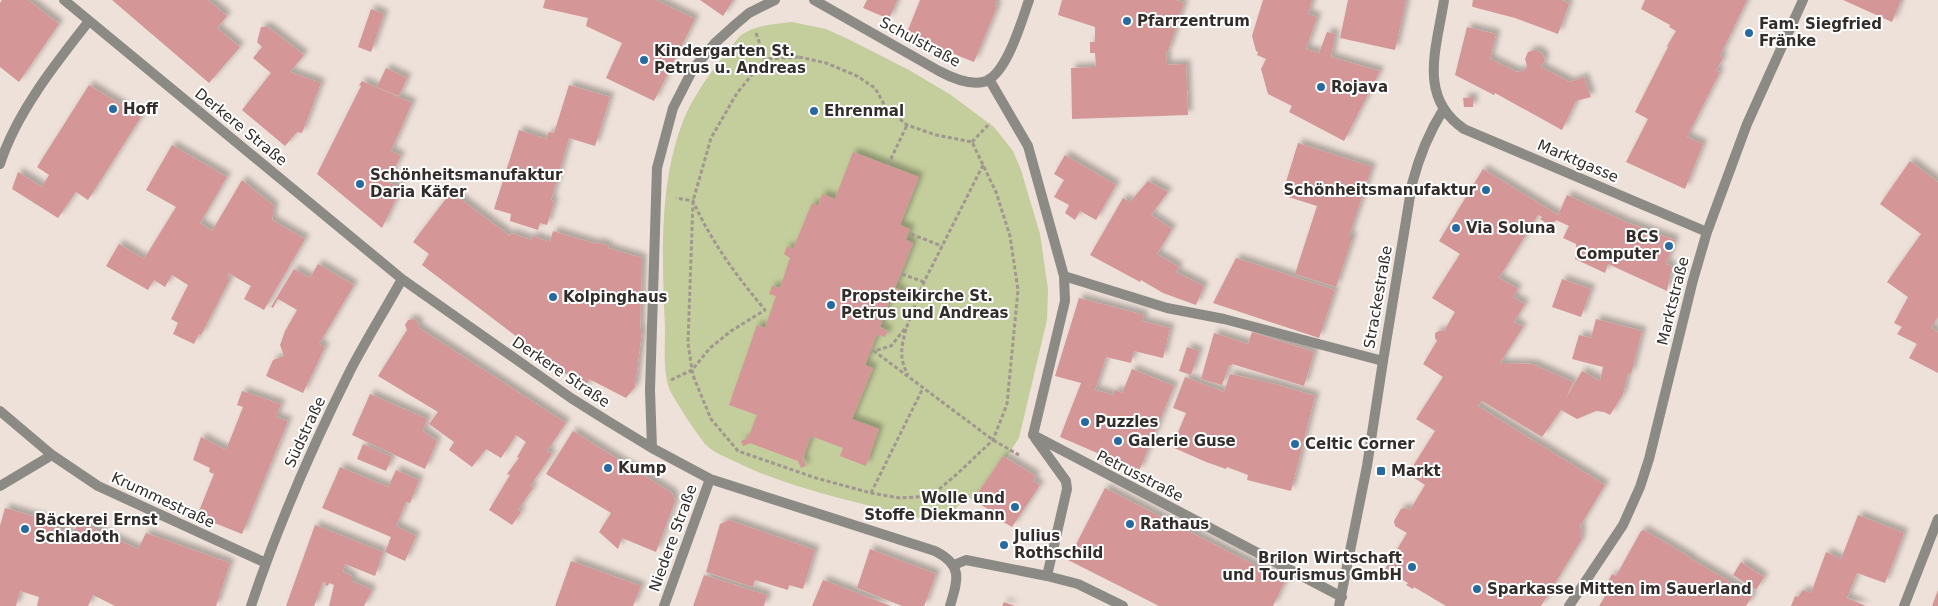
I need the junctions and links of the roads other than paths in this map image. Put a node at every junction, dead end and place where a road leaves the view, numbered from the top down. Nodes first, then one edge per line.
1 (64, 0) edge
2 (776, 0) edge
3 (814, 0) edge
4 (1029, 0) edge
5 (1444, 0) edge
6 (1803, 0) edge
7 (89, 21) junction
8 (989, 79) junction
9 (1443, 110) junction
10 (0, 164) edge
11 (1707, 232) junction
12 (1064, 276) junction
13 (402, 279) junction
14 (1383, 361) junction
15 (0, 411) edge
16 (1033, 435) junction
17 (652, 448) junction
18 (52, 455) junction
19 (710, 479) junction
20 (0, 486) edge
21 (1938, 518) edge
22 (266, 563) junction
23 (954, 565) junction
24 (1047, 576) junction
25 (1340, 602) edge
26 (251, 606) edge
27 (664, 606) edge
28 (950, 606) edge
29 (1123, 606) edge
30 (1570, 606) edge
31 (1904, 606) edge

1 - 7 street, Derkere Straße
2 - 17 street
3 - 8 street, Schulstraße
4 - 8 street
5 - 9 street
6 - 11 street, Marktstraße
7 - 10 street
7 - 13 street, Derkere Straße
8 - 12 street
9 - 11 street, Marktgasse
9 - 14 street, Strackestraße
11 - 30 street, Marktstraße
12 - 14 street
12 - 16 street
13 - 17 street, Derkere Straße
13 - 22 street, Südstraße
14 - 25 street, Strackestraße
15 - 18 street, Krummestraße
16 - 24 street
16 - 25 street, Petrusstraße
17 - 19 street, Derkere Straße
18 - 20 street
18 - 22 street, Krummestraße
19 - 23 street, Derkere Straße
19 - 27 street, Niedere Straße
21 - 31 street
22 - 26 street, Südstraße
23 - 24 street
23 - 28 street
24 - 29 street

